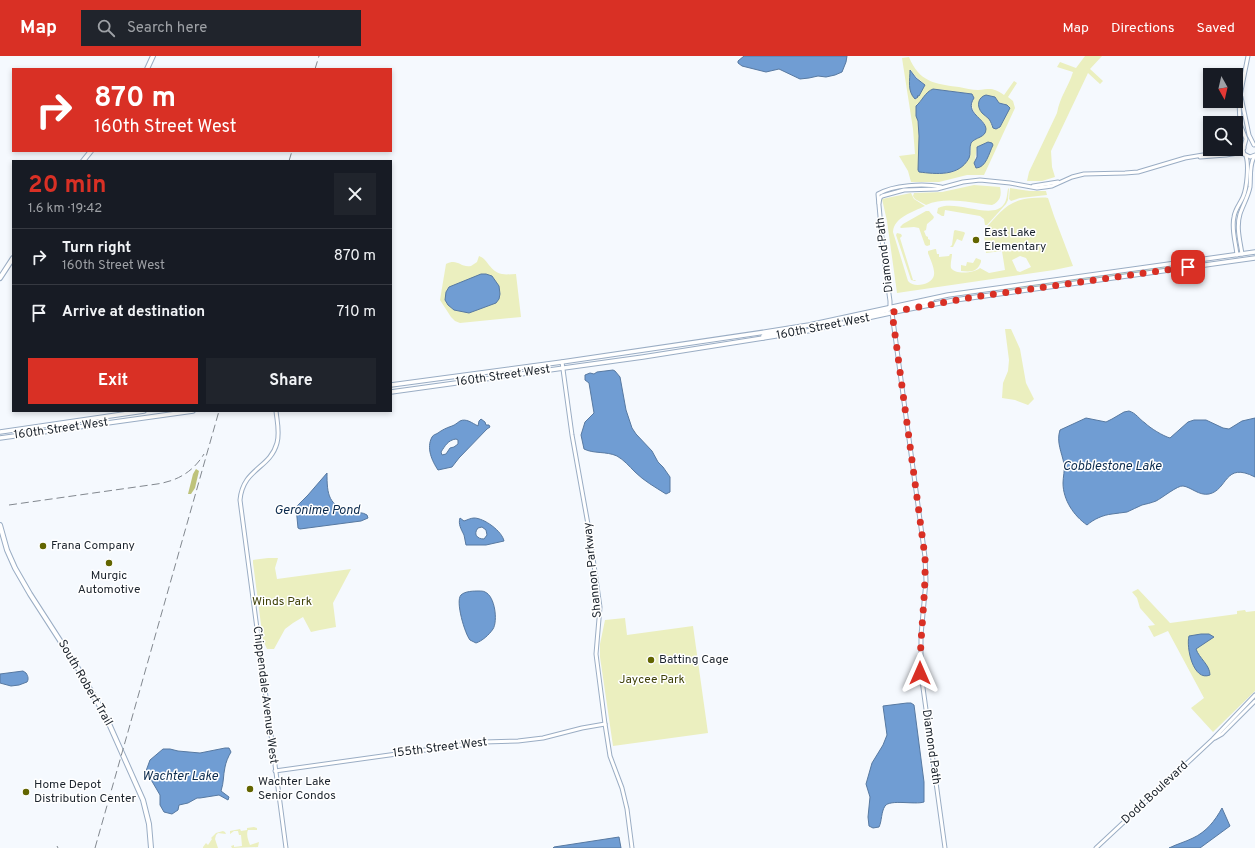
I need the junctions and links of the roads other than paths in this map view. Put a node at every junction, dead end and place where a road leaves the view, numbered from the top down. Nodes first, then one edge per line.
1 (152, 56) edge
2 (1248, 56) edge
3 (147, 68) edge
4 (1243, 81) edge
5 (1239, 108) edge
6 (1243, 108) edge
7 (1254, 145) edge
8 (1244, 147) junction
9 (90, 152) edge
10 (1245, 155) junction
11 (1196, 156) junction
12 (1255, 156) edge
13 (84, 160) edge
14 (1255, 252) edge
15 (1242, 254) junction
16 (1237, 255) junction
17 (1255, 258) edge
18 (12, 260) edge
19 (0, 278) edge
20 (936, 298) junction
21 (890, 307) junction
22 (892, 312) junction
23 (842, 324) junction
24 (807, 325) junction
25 (763, 338) junction
26 (562, 362) junction
27 (562, 368) junction
28 (392, 385) edge
29 (392, 392) edge
30 (137, 412) edge
31 (186, 412) edge
32 (276, 412) edge
33 (0, 432) edge
34 (0, 438) edge
35 (0, 525) edge
36 (1255, 695) edge
37 (1255, 701) edge
38 (605, 724) junction
39 (1213, 739) junction
40 (276, 771) junction
41 (151, 848) edge
42 (286, 848) edge
43 (632, 848) edge
44 (945, 848) edge
45 (1096, 848) edge

1 - 3 main road
2 - 4 street
5 - 8 street
6 - 7 street
7 - 8 street
8 - 10 street
8 - 11 street
9 - 13 main road
10 - 11 street
10 - 12 street
10 - 16 street
11 - 21 street, Diamond Path
12 - 15 street
14 - 15 main road, 160th Street West
15 - 16 main road, 160th Street West
16 - 20 main road, 160th Street West
17 - 22 main road, 160th Street West
18 - 19 main road
20 - 21 main road, 160th Street West
20 - 22 main road
21 - 23 main road
21 - 24 main road, 160th Street West
22 - 23 main road, 160th Street West
22 - 44 street, Diamond Path
23 - 25 main road, 160th Street West
24 - 25 main road
24 - 26 main road, 160th Street West
25 - 27 main road, 160th Street West
26 - 27 street, Shannon Parkway
26 - 28 main road, 160th Street West
27 - 29 main road, 160th Street West
27 - 38 street, Shannon Parkway
30 - 33 main road, 160th Street West
31 - 34 main road, 160th Street West
32 - 40 street, Chippendale Avenue West
35 - 41 main road, South Robert Trail
36 - 39 street
37 - 39 street
38 - 40 street, 155th Street West
38 - 43 street, Shannon Parkway
39 - 45 street, Dodd Boulevard
40 - 42 street, Chippendale Avenue West

